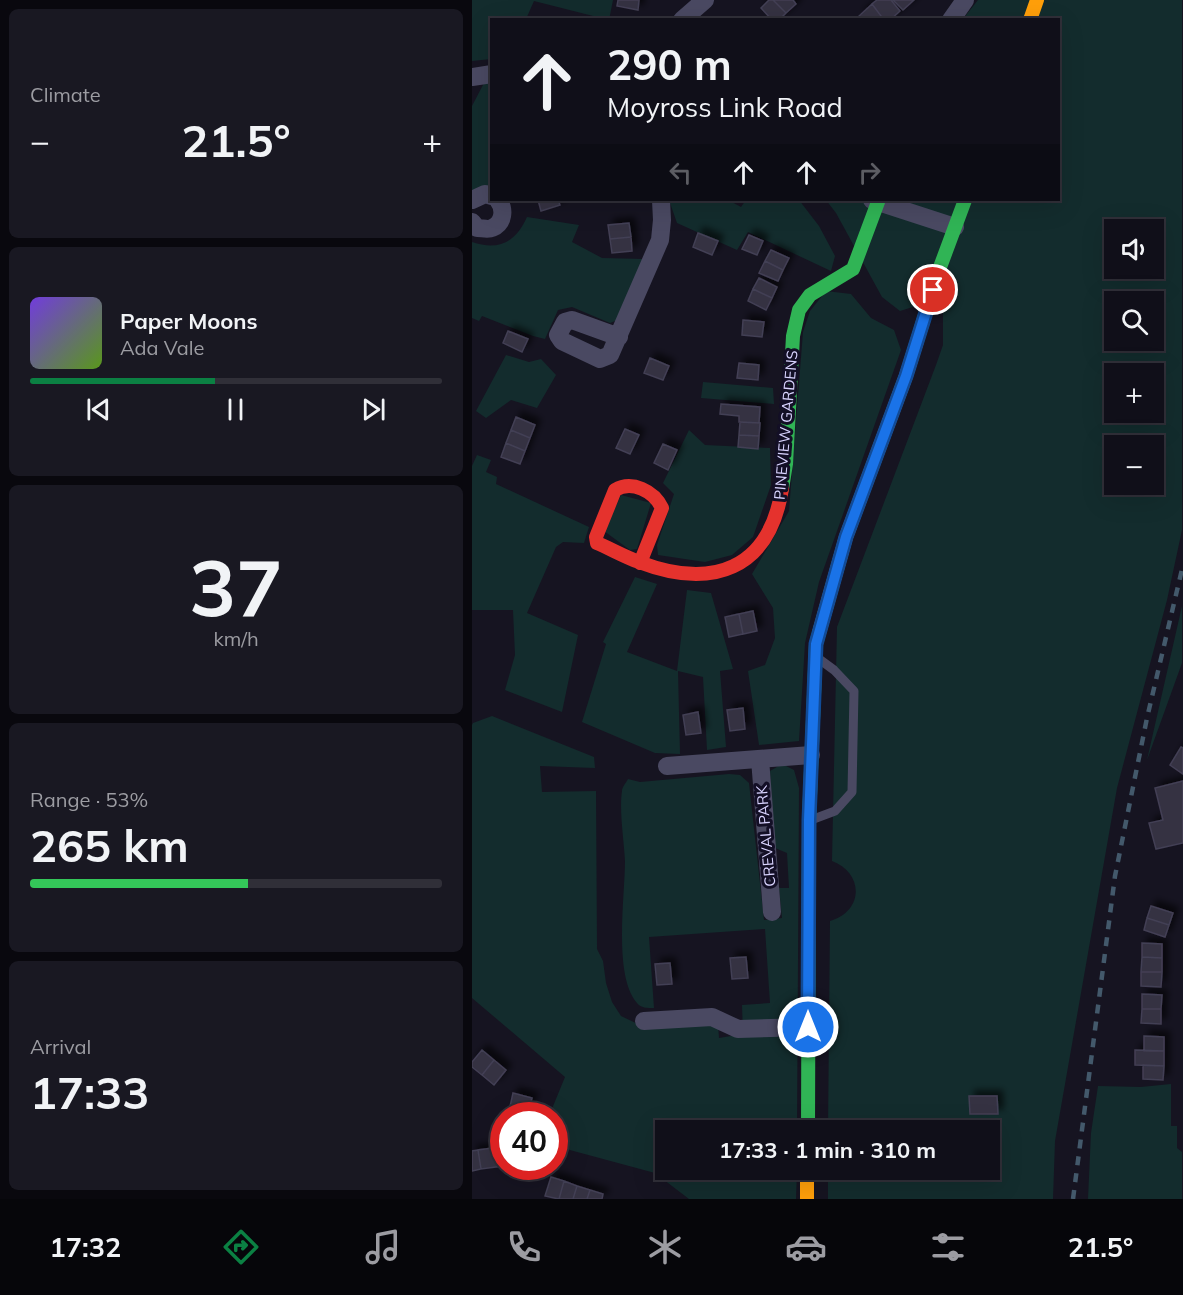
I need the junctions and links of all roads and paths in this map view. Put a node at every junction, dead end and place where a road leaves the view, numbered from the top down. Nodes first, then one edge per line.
1 (705, 0) edge
2 (965, 0) edge
3 (1037, 0) edge
4 (684, 18) edge
5 (952, 18) edge
6 (1031, 18) edge
7 (490, 195) edge
8 (472, 200) edge
9 (499, 201) edge
10 (661, 201) edge
11 (875, 201) edge
12 (965, 201) edge
13 (472, 222) edge
14 (955, 228) junction
15 (619, 337) dead end
16 (640, 563) junction
17 (815, 657) junction
18 (811, 755) junction
19 (760, 759) junction
20 (667, 766) dead end
21 (809, 820) junction
22 (772, 912) dead end
23 (644, 1021) dead end
24 (808, 1027) junction
25 (808, 1120) edge
26 (808, 1180) edge
27 (807, 1199) edge

1 - 4 street
2 - 5 street
3 - 6 street
7 - 8 street
9 - 13 street
10 - 15 street
11 - 14 street
11 - 16 street, PINEVIEW GARDENS
12 - 14 street
14 - 17 street
16 - 16 street, PINEVIEW GARDENS
17 - 18 street
17 - 21 lane
18 - 19 street
18 - 21 street
19 - 20 street
19 - 22 street, CREVAL PARK
21 - 24 street
23 - 24 street
24 - 25 street
26 - 27 street

